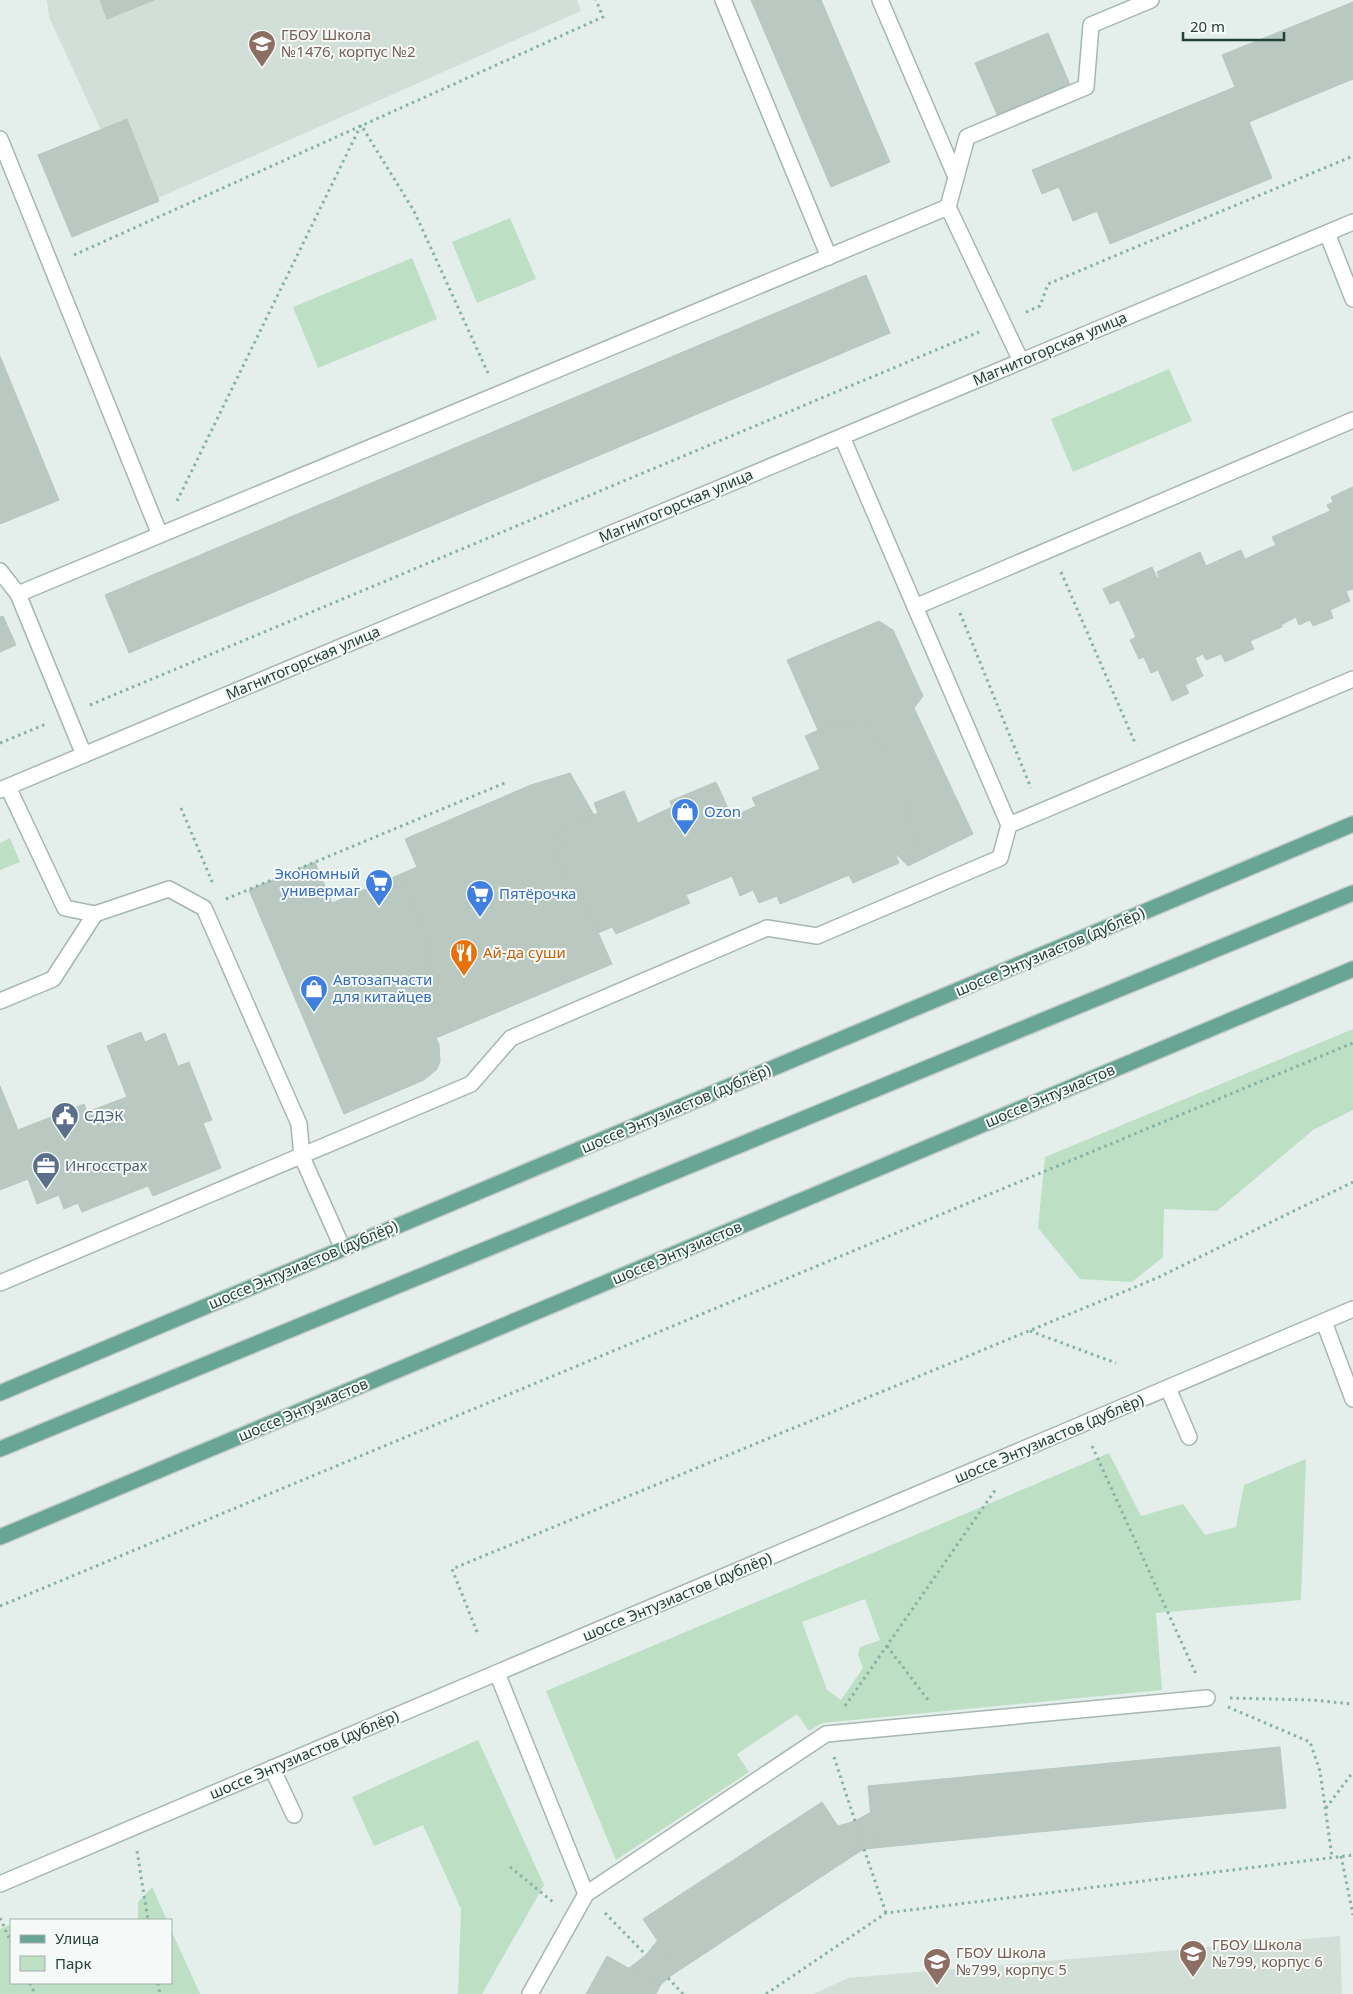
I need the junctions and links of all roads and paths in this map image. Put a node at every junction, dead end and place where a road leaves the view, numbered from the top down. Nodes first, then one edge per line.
1 (596, 0) edge
2 (723, 0) edge
3 (880, 0) edge
4 (1151, 0) edge
5 (361, 126) junction
6 (0, 139) edge
7 (1353, 156) edge
8 (956, 177) junction
9 (948, 207) junction
10 (1353, 222) edge
11 (1327, 233) junction
12 (829, 257) junction
13 (51, 265) junction
14 (1353, 299) edge
15 (1003, 322) junction
16 (1021, 361) junction
17 (498, 395) junction
18 (1353, 420) edge
19 (842, 437) junction
20 (160, 535) junction
21 (1051, 548) junction
22 (0, 571) edge
23 (951, 592) junction
24 (18, 594) junction
25 (915, 607) junction
26 (1353, 678) edge
27 (68, 715) junction
28 (0, 743) edge
29 (84, 755) junction
30 (1145, 767) junction
31 (507, 782) dead end
32 (4, 789) edge
33 (181, 808) dead end
34 (1040, 812) junction
35 (1353, 824) edge
36 (1009, 825) junction
37 (217, 892) dead end
38 (1353, 894) edge
39 (229, 897) dead end
40 (95, 914) junction
41 (1353, 969) edge
42 (0, 1001) edge
43 (1353, 1043) edge
44 (302, 1157) junction
45 (1353, 1182) edge
46 (343, 1249) junction
47 (0, 1283) edge
48 (1353, 1309) edge
49 (1324, 1322) junction
50 (1030, 1331) junction
51 (1116, 1363) dead end
52 (1168, 1388) junction
53 (0, 1393) edge
54 (1353, 1399) edge
55 (1189, 1437) dead end
56 (1090, 1442) dead end
57 (0, 1449) edge
58 (997, 1487) dead end
59 (0, 1537) edge
60 (0, 1606) edge
61 (477, 1632) dead end
62 (887, 1646) junction
63 (497, 1673) junction
64 (1207, 1698) junction
65 (1353, 1704) edge
66 (945, 1722) junction
67 (826, 1734) junction
68 (272, 1768) junction
69 (1353, 1772) edge
70 (1326, 1808) junction
71 (294, 1815) dead end
72 (855, 1821) dead end
73 (136, 1846) dead end
74 (864, 1849) dead end
75 (1353, 1855) edge
76 (1332, 1856) junction
77 (1341, 1856) junction
78 (510, 1867) dead end
79 (0, 1884) edge
80 (586, 1894) junction
81 (886, 1913) junction
82 (1353, 1915) edge
83 (0, 1918) edge
84 (573, 1918) junction
85 (148, 1919) edge
86 (10, 1940) edge
87 (646, 1955) dead end
88 (668, 1978) dead end
89 (530, 1994) edge
90 (683, 1994) edge
91 (766, 1994) edge

1 - 5 path
2 - 12 street
3 - 8 street
4 - 8 street
5 - 13 path
5 - 17 path
5 - 20 path
6 - 13 street
7 - 15 path
8 - 9 street
9 - 12 street
9 - 15 street
10 - 11 street, Магнитогорская улица
11 - 14 street
11 - 16 street, Магнитогорская улица
12 - 17 street
13 - 20 street
15 - 16 street
15 - 27 path
16 - 19 street, Магнитогорская улица
17 - 20 street
18 - 21 street
19 - 25 street
19 - 29 street, Магнитогорская улица
20 - 24 street
21 - 23 street
21 - 30 path
22 - 24 street
23 - 25 street
23 - 34 path
24 - 27 street
25 - 36 street
26 - 30 street
27 - 28 path
27 - 29 street
29 - 32 street, Магнитогорская улица
30 - 34 street
31 - 39 path
32 - 40 street
33 - 37 path
34 - 36 street
35 - 46 main road, шоссе Энтузиастов (дублёр)
36 - 44 street
38 - 57 main road
40 - 42 street
40 - 44 street
41 - 59 main road, шоссе Энтузиастов
43 - 60 path
44 - 46 street
44 - 47 street
45 - 50 path
46 - 53 main road, шоссе Энтузиастов (дублёр)
48 - 49 street, шоссе Энтузиастов (дублёр)
49 - 52 street, шоссе Энтузиастов (дублёр)
49 - 54 street
50 - 51 path
50 - 61 path
52 - 55 street
52 - 63 street, шоссе Энтузиастов (дублёр)
56 - 64 path
58 - 62 path
62 - 66 path
62 - 67 path
63 - 68 street, шоссе Энтузиастов (дублёр)
63 - 80 street
64 - 65 path
64 - 66 street
64 - 70 path
66 - 67 street
67 - 72 path
67 - 80 street
68 - 71 street
68 - 79 street, шоссе Энтузиастов (дублёр)
69 - 70 path
70 - 76 path
73 - 85 path
74 - 81 path
75 - 77 path
76 - 77 path
76 - 81 path
77 - 82 path
78 - 84 path
80 - 84 street
80 - 87 path
81 - 91 path
83 - 86 path
84 - 89 street
88 - 90 path

